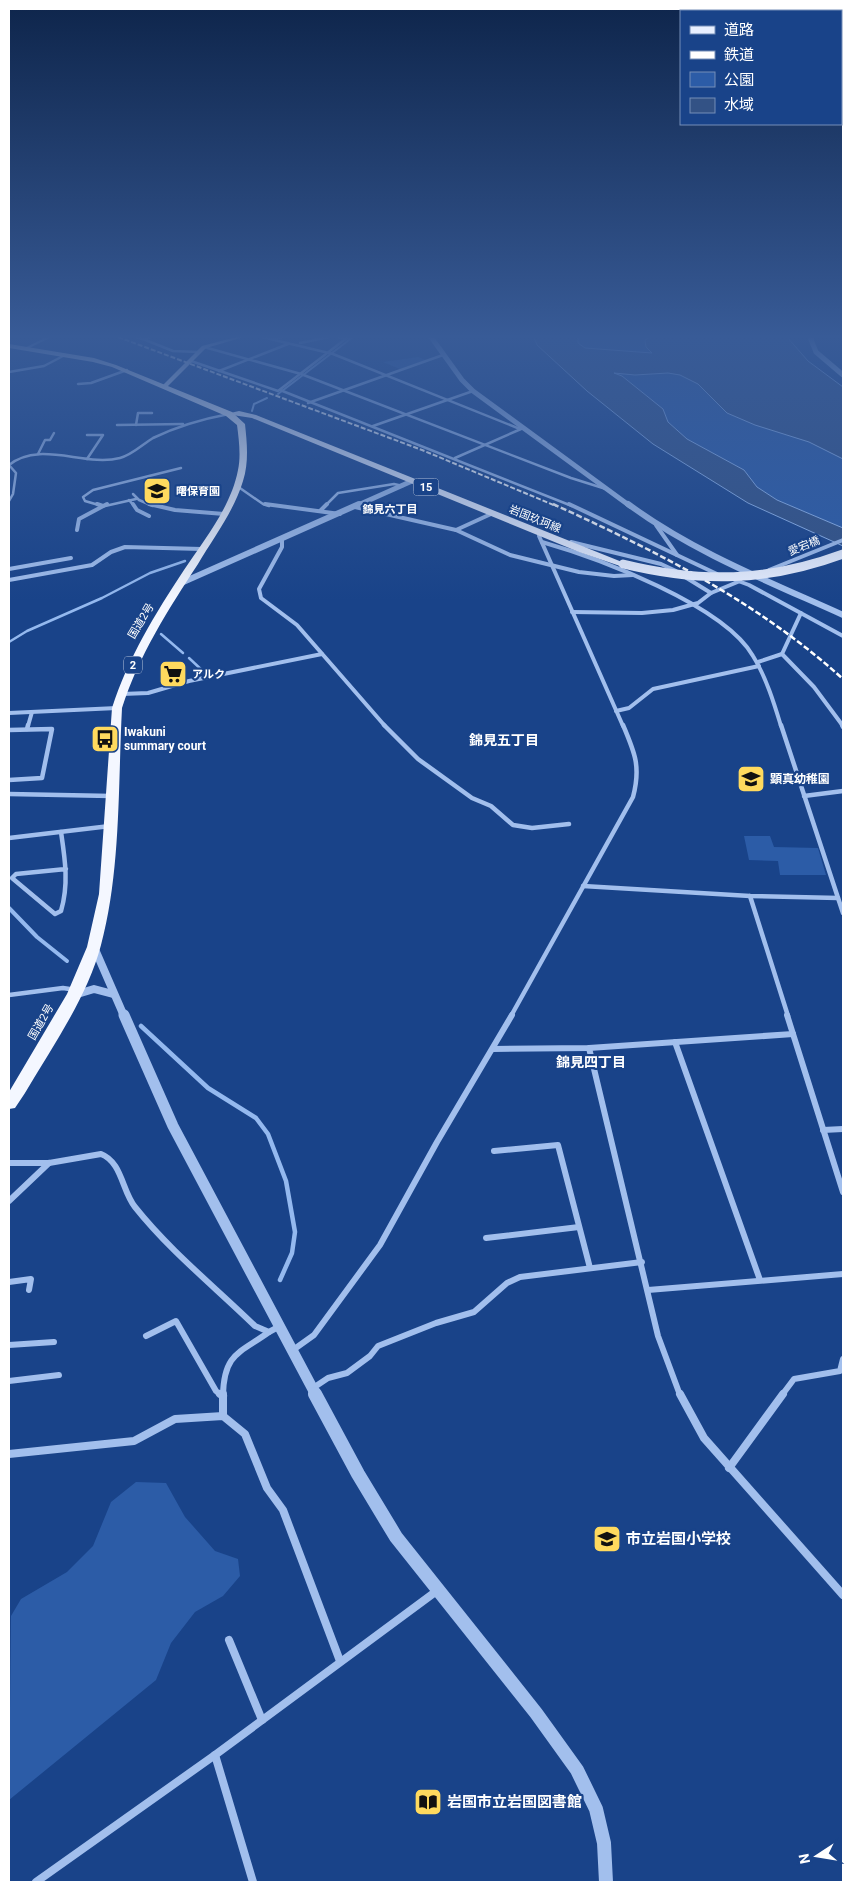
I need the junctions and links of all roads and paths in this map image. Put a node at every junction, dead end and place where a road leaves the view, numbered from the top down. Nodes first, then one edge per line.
1 (181, 425) edge
2 (242, 425) edge
3 (276, 425) edge
4 (436, 425) edge
5 (513, 425) edge
6 (517, 425) edge
7 (373, 426) edge
8 (522, 429) junction
9 (54, 433) dead end
10 (87, 435) dead end
11 (485, 444) junction
12 (38, 454) junction
13 (455, 458) junction
14 (87, 459) junction
15 (9, 465) edge
16 (181, 468) dead end
17 (412, 481) junction
18 (237, 486) junction
19 (402, 486) junction
20 (606, 489) junction
21 (133, 494) dead end
22 (10, 499) edge
23 (136, 499) junction
24 (129, 500) junction
25 (103, 506) junction
26 (355, 507) junction
27 (320, 511) junction
28 (224, 514) junction
29 (340, 514) junction
30 (491, 514) junction
31 (149, 516) dead end
32 (656, 525) junction
33 (77, 530) dead end
34 (456, 530) junction
35 (541, 538) junction
36 (282, 539) junction
37 (556, 540) junction
38 (843, 540) edge
39 (202, 549) junction
40 (843, 554) edge
41 (677, 555) junction
42 (70, 558) dead end
43 (638, 559) junction
44 (551, 564) junction
45 (624, 567) junction
46 (9, 569) edge
47 (634, 575) junction
48 (755, 575) junction
49 (9, 580) edge
50 (739, 581) junction
51 (181, 583) junction
52 (711, 593) junction
53 (691, 605) junction
54 (572, 612) junction
55 (800, 613) junction
56 (843, 615) edge
57 (843, 636) edge
58 (322, 654) junction
59 (782, 654) junction
60 (759, 664) junction
61 (120, 694) junction
62 (117, 708) junction
63 (616, 711) junction
64 (32, 712) junction
65 (9, 713) edge
66 (843, 727) edge
67 (27, 729) junction
68 (9, 730) edge
69 (9, 780) edge
70 (843, 791) edge
71 (9, 794) edge
72 (112, 796) junction
73 (804, 796) junction
74 (569, 824) dead end
75 (110, 826) junction
76 (61, 832) junction
77 (9, 838) edge
78 (66, 869) junction
79 (16, 874) junction
80 (9, 875) edge
81 (583, 886) junction
82 (750, 896) junction
83 (838, 898) junction
84 (843, 914) edge
85 (94, 947) junction
86 (75, 993) junction
87 (114, 994) junction
88 (9, 996) edge
89 (793, 1034) junction
90 (675, 1042) junction
91 (589, 1048) junction
92 (493, 1049) junction
93 (9, 1103) edge
94 (843, 1129) edge
95 (823, 1130) junction
96 (494, 1151) dead end
97 (9, 1163) edge
98 (50, 1163) junction
99 (843, 1192) edge
100 (9, 1201) edge
101 (579, 1227) junction
102 (486, 1238) dead end
103 (642, 1262) junction
104 (590, 1268) junction
105 (843, 1274) edge
106 (760, 1280) junction
107 (9, 1282) edge
108 (29, 1290) dead end
109 (648, 1290) junction
110 (281, 1326) junction
111 (269, 1332) junction
112 (146, 1336) dead end
113 (54, 1342) dead end
114 (9, 1345) edge
115 (293, 1350) junction
116 (843, 1359) edge
117 (59, 1375) dead end
118 (9, 1381) edge
119 (313, 1388) junction
120 (223, 1396) junction
121 (223, 1416) junction
122 (9, 1454) edge
123 (729, 1468) junction
124 (439, 1590) junction
125 (843, 1596) edge
126 (229, 1640) dead end
127 (340, 1661) junction
128 (262, 1720) junction
129 (215, 1755) junction
130 (36, 1882) edge
131 (253, 1882) edge
132 (606, 1882) edge

1 - 14 street
2 - 18 highway, 国道2号 / 2
3 - 17 main road, 岩国玖珂線 / 15
4 - 11 street
5 - 8 street
6 - 8 street
7 - 13 street
8 - 11 street
8 - 20 street
9 - 12 street
10 - 14 street
11 - 13 street
11 - 20 street
12 - 14 street
12 - 15 street
13 - 41 street
15 - 22 street
16 - 25 street
17 - 19 street
17 - 30 main road, 岩国玖珂線 / 15
18 - 27 street
18 - 28 highway, 国道2号 / 2
19 - 26 street
19 - 27 street
20 - 32 street
21 - 23 street
23 - 24 street
23 - 28 street
24 - 25 street
24 - 31 street
25 - 33 street
26 - 29 street
26 - 34 street
27 - 29 street
28 - 39 highway, 国道2号 / 2
29 - 36 street
30 - 34 street
30 - 35 main road, 岩国玖珂線 / 15
32 - 41 street
32 - 48 street
34 - 44 street
35 - 37 main road, 岩国玖珂線 / 15
35 - 44 street
35 - 45 street
36 - 51 street
36 - 58 street
37 - 43 street
37 - 45 main road, 岩国玖珂線 / 15
38 - 48 street, 愛宕橋
39 - 49 street
39 - 51 highway, 国道2号 / 2
40 - 45 main road, 岩国玖珂線 / 15, bridge
41 - 50 street
42 - 46 street
43 - 45 street
43 - 52 street
44 - 47 street
44 - 54 street
45 - 47 street
47 - 53 street
48 - 50 street, 愛宕橋
48 - 56 street
50 - 52 street, 愛宕橋
50 - 55 street
51 - 61 highway, 国道2号 / 2
52 - 53 street, 愛宕橋
53 - 54 street, 愛宕橋
53 - 60 street
54 - 63 street
55 - 57 street
55 - 59 street
58 - 61 street
58 - 74 street
59 - 60 street
59 - 66 street
60 - 63 street
60 - 73 street
61 - 62 highway, 国道2号 / 2
62 - 64 street
62 - 72 highway, 国道2号 / 2
63 - 81 street
64 - 65 street
64 - 67 street
67 - 68 street
67 - 69 street
70 - 73 street
71 - 72 street
72 - 75 highway, 国道2号 / 2
73 - 83 street
75 - 76 street
75 - 85 highway, 国道2号 / 2
76 - 77 street
76 - 78 street
78 - 79 street
78 - 79 street
79 - 80 street
81 - 82 street
81 - 92 street
82 - 83 street
82 - 89 street
83 - 84 street
85 - 86 highway, 国道2号 / 2
85 - 87 street
86 - 87 street
86 - 88 street
86 - 93 highway, 国道2号 / 2
87 - 110 street
89 - 90 street
89 - 95 street
90 - 91 street
90 - 106 street
91 - 92 street
91 - 103 street
92 - 115 street
94 - 95 street
95 - 99 street
96 - 101 street
97 - 98 street
98 - 100 street
98 - 111 street
101 - 102 street
101 - 104 street
103 - 104 street
103 - 109 street
104 - 119 street
105 - 106 street
106 - 109 street
107 - 108 street
109 - 123 street
110 - 111 street
110 - 115 street
111 - 120 street
112 - 120 street
113 - 114 street
115 - 119 street
116 - 123 street
117 - 118 street
119 - 124 street
120 - 121 street
121 - 122 street
121 - 127 street
123 - 125 street
124 - 127 street
124 - 132 street
126 - 128 street
127 - 128 street
128 - 129 street
129 - 130 street
129 - 131 street

